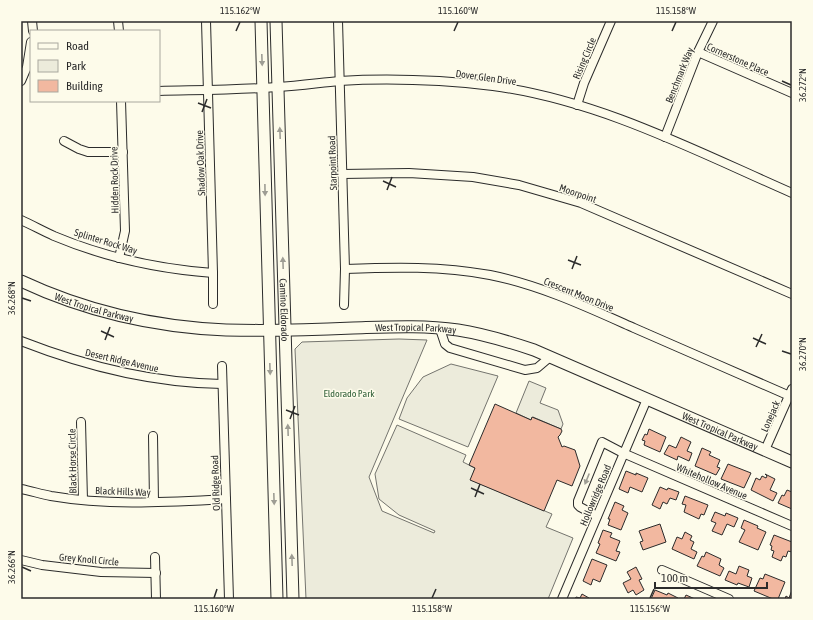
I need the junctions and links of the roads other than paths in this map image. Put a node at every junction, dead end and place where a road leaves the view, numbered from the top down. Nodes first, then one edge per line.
1 (206, 21) edge
2 (261, 21) edge
3 (276, 21) edge
4 (338, 21) edge
5 (610, 21) edge
6 (713, 21) edge
7 (30, 45) edge
8 (698, 52) junction
9 (24, 66) edge
10 (21, 81) edge
11 (340, 81) junction
12 (278, 87) junction
13 (263, 88) junction
14 (208, 90) junction
15 (160, 91) edge
16 (792, 94) edge
17 (122, 102) edge
18 (577, 105) junction
19 (665, 137) junction
20 (64, 141) dead end
21 (123, 152) junction
22 (342, 174) junction
23 (792, 193) edge
24 (21, 220) edge
25 (119, 258) junction
26 (345, 269) junction
27 (213, 273) junction
28 (21, 281) edge
29 (792, 294) edge
30 (212, 304) dead end
31 (344, 305) dead end
32 (440, 329) junction
33 (268, 330) junction
34 (285, 330) junction
35 (21, 341) edge
36 (550, 356) junction
37 (222, 366) dead end
38 (222, 384) junction
39 (791, 394) edge
40 (646, 399) junction
41 (81, 422) dead end
42 (153, 436) dead end
43 (765, 450) junction
44 (623, 454) junction
45 (792, 462) edge
46 (21, 489) edge
47 (226, 499) junction
48 (83, 500) junction
49 (154, 502) junction
50 (597, 516) junction
51 (792, 526) edge
52 (155, 557) dead end
53 (21, 560) edge
54 (662, 570) dead end
55 (156, 573) junction
56 (156, 599) edge
57 (228, 599) edge
58 (277, 599) edge
59 (293, 599) edge
60 (562, 599) edge
61 (728, 599) edge

1 - 14 street, Shadow Oak Drive
2 -> 13 main road, Camino Eldorado
3 - 12 main road, Camino Eldorado
4 - 11 street, Starpoint Road
5 - 18 street, Rising Circle
6 - 8 street, Benchmark Way
7 - 9 street
8 - 16 street, Cornerstone Place
8 - 19 street, Benchmark Way
9 - 10 street
11 - 12 street, Dover Glen Drive
11 - 18 street, Dover Glen Drive
11 - 22 street, Starpoint Road
12 - 13 street, Dover Glen Drive
34 -> 12 main road, Camino Eldorado
13 - 14 street, Dover Glen Drive
13 -> 33 main road, Camino Eldorado
14 - 15 street, Dover Glen Drive
14 - 27 street, Shadow Oak Drive
17 - 21 street, Hidden Rock Drive
18 - 19 street, Dover Glen Drive
19 - 23 street, Dover Glen Drive
20 - 21 street
21 - 25 street, Hidden Rock Drive
22 - 26 street, Starpoint Road
22 - 29 street, Moorpoint
24 - 25 street, Splinter Rock Way
25 - 27 street, Splinter Rock Way
26 - 31 street, Starpoint Road
26 - 39 street, Crescent Moon Drive
27 - 30 street, Shadow Oak Drive
28 - 33 main road, West Tropical Parkway
32 - 34 main road, West Tropical Parkway
32 - 36 main road, West Tropical Parkway
32 - 36 street
33 - 34 main road, West Tropical Parkway
33 -> 58 main road, Camino Eldorado
59 -> 34 main road, Camino Eldorado
35 - 38 street, Desert Ridge Avenue
36 - 40 main road, West Tropical Parkway
37 - 38 street, Old Ridge Road
38 - 47 street, Old Ridge Road
39 - 43 street, Lonejack
40 - 43 main road, West Tropical Parkway
40 - 44 street, Hollowridge Road
41 - 48 street, Black Horse Circle
42 - 49 street
43 - 45 main road, West Tropical Parkway
44 - 50 street, Hollowridge Road
44 -> 50 street, Whitehollow Avenue
44 - 51 street, Whitehollow Avenue
46 - 48 street, Black Hills Way
47 - 49 street, Black Hills Way
47 - 57 street, Old Ridge Road
48 - 49 street, Black Hills Way
50 - 60 street, Hollowridge Road
52 - 55 street
53 - 55 street, Grey Knoll Circle
54 - 61 street
55 - 56 street

